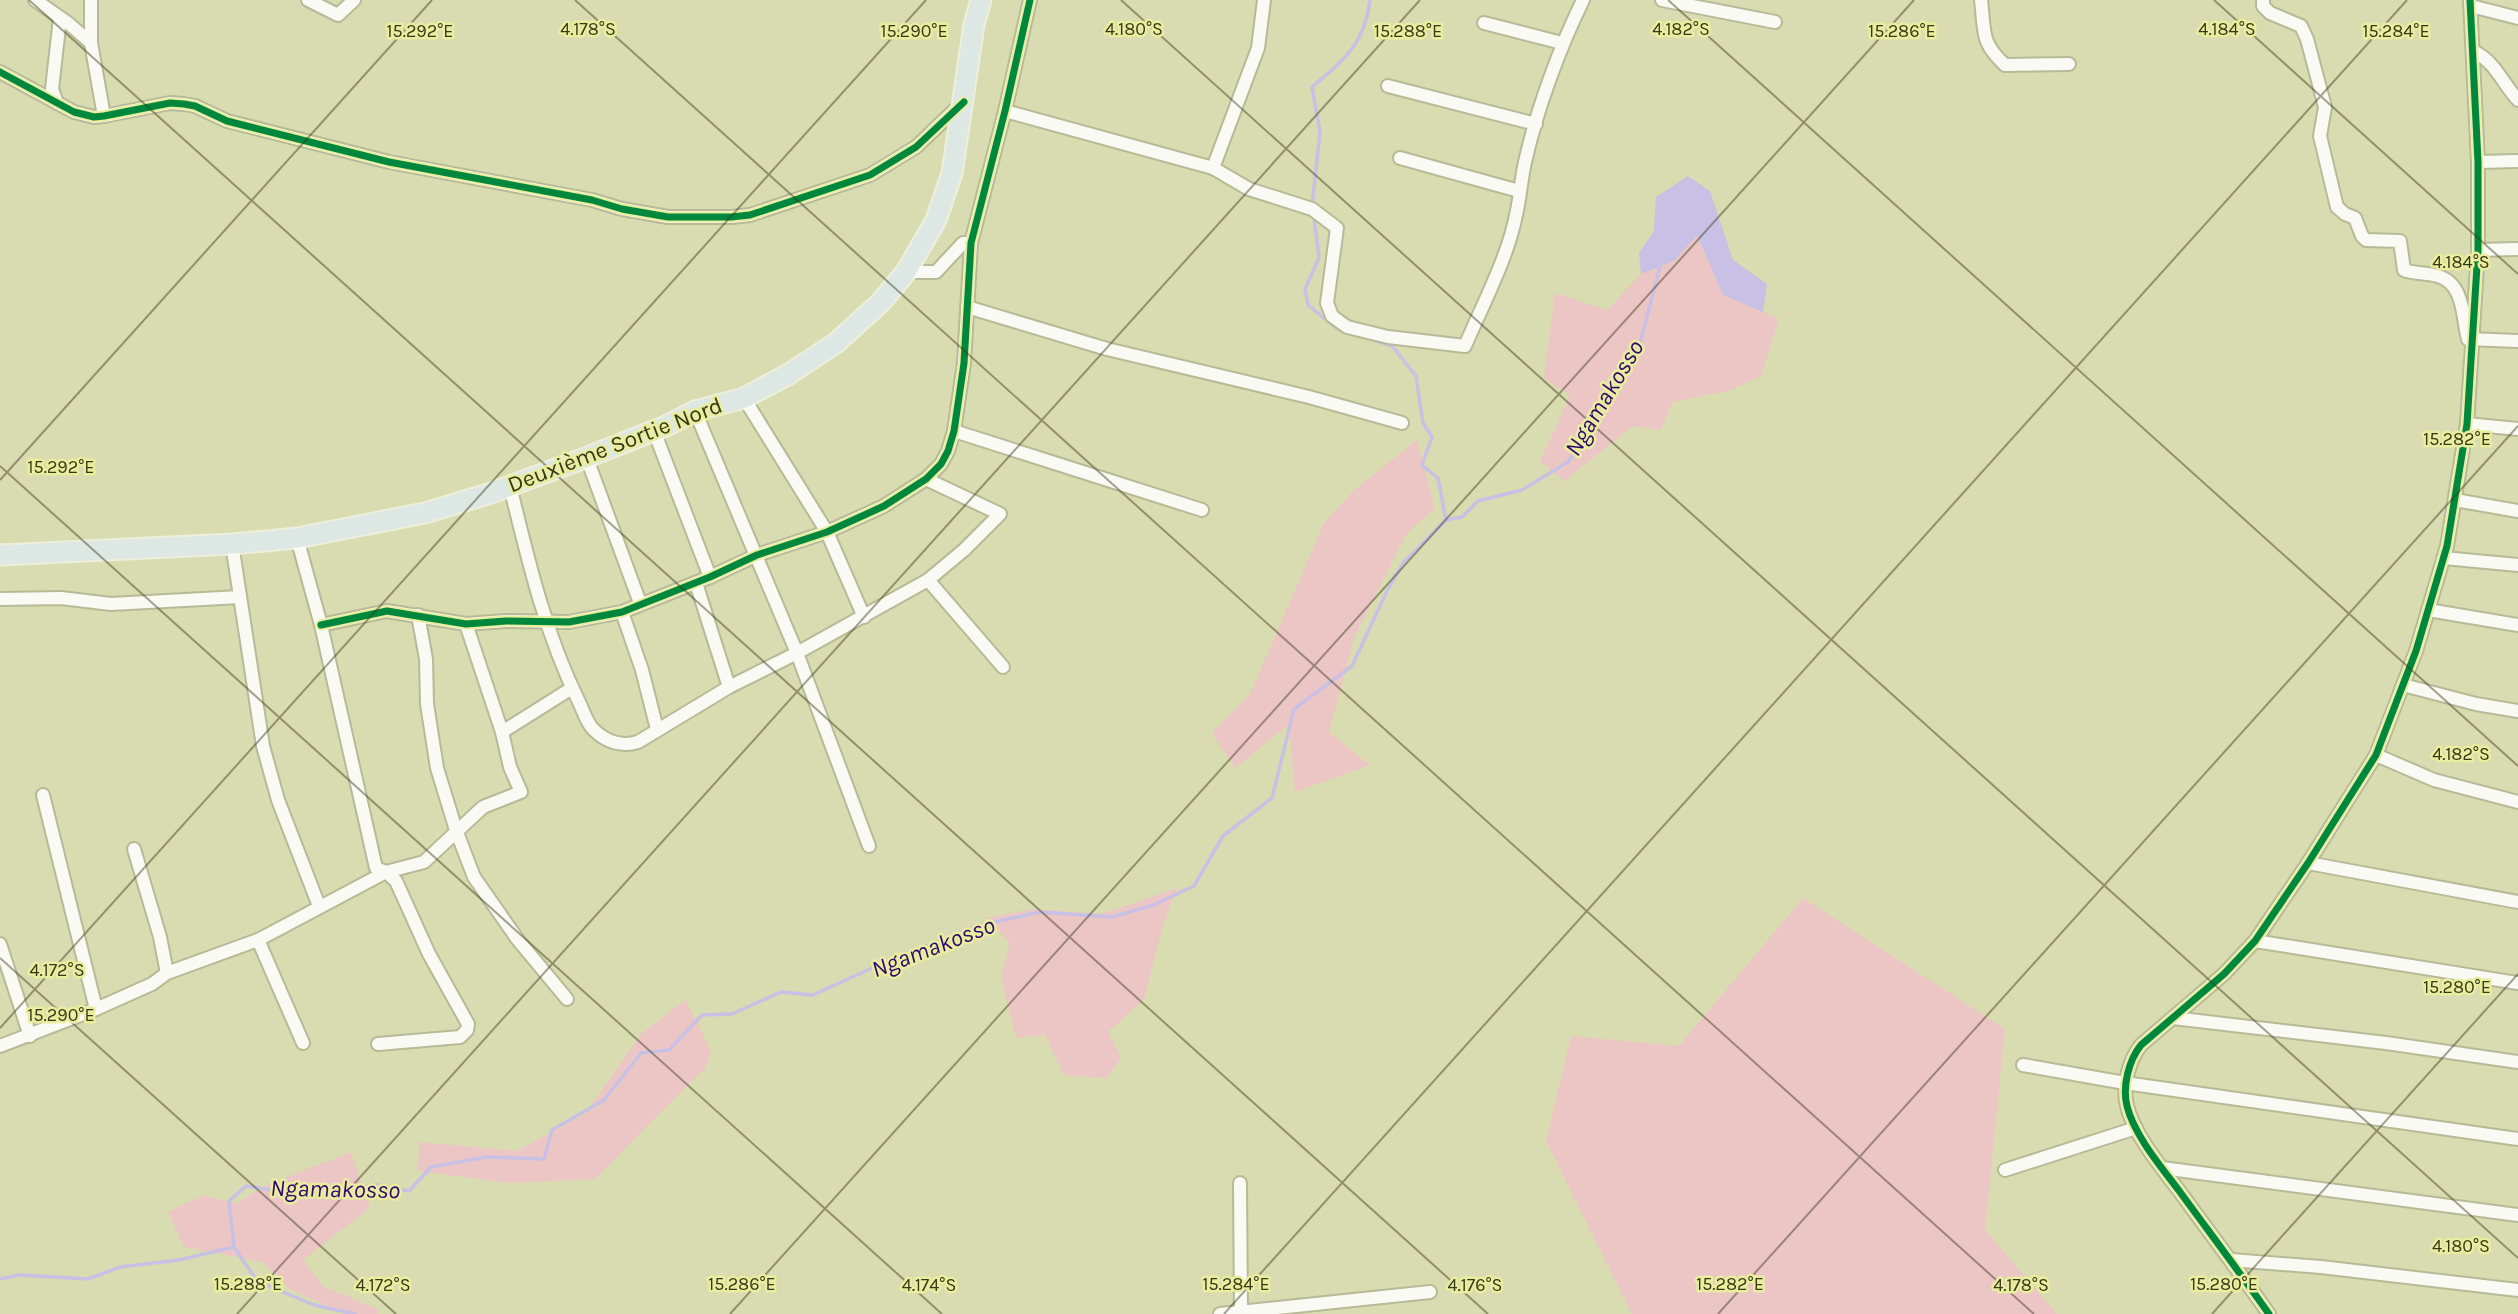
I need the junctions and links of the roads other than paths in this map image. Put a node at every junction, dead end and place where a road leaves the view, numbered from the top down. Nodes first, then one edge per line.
1 (34, 0) edge
2 (91, 0) edge
3 (309, 0) edge
4 (354, 0) edge
5 (981, 0) edge
6 (1030, 0) edge
7 (1264, 0) edge
8 (1583, 0) edge
9 (1662, 0) edge
10 (1981, 0) edge
11 (2263, 0) edge
12 (2471, 3) edge
13 (2500, 7) edge
14 (60, 18) junction
15 (2518, 18) edge
16 (1775, 22) dead end
17 (1484, 23) dead end
18 (92, 43) junction
19 (1562, 43) junction
20 (2473, 51) junction
21 (2069, 64) dead end
22 (0, 72) edge
23 (1388, 86) dead end
24 (2518, 100) edge
25 (964, 102) junction
26 (57, 103) junction
27 (1005, 111) junction
28 (104, 116) junction
29 (1536, 124) junction
30 (1400, 158) dead end
31 (2518, 161) edge
32 (2478, 162) junction
33 (1213, 168) junction
34 (1519, 191) junction
35 (971, 243) junction
36 (2518, 249) edge
37 (2478, 250) junction
38 (906, 272) junction
39 (967, 307) junction
40 (2473, 341) junction
41 (2518, 341) edge
42 (744, 398) junction
43 (695, 411) junction
44 (1402, 423) dead end
45 (2467, 424) junction
46 (2518, 429) edge
47 (654, 431) junction
48 (954, 431) junction
49 (586, 456) junction
50 (926, 479) junction
51 (510, 486) junction
52 (2455, 500) junction
53 (1202, 510) dead end
54 (2518, 511) edge
55 (827, 532) junction
56 (297, 538) junction
57 (232, 544) junction
58 (0, 555) edge
59 (757, 555) junction
60 (2444, 558) junction
61 (2518, 565) edge
62 (710, 577) junction
63 (928, 580) junction
64 (696, 583) junction
65 (240, 597) junction
66 (0, 599) edge
67 (640, 604) junction
68 (2428, 610) junction
69 (622, 612) junction
70 (418, 615) junction
71 (864, 617) junction
72 (545, 622) junction
73 (466, 624) junction
74 (321, 625) junction
75 (2518, 625) edge
76 (797, 653) junction
77 (1003, 667) dead end
78 (2403, 685) junction
79 (729, 687) junction
80 (572, 688) junction
81 (2518, 712) edge
82 (657, 729) junction
83 (502, 732) junction
84 (2375, 755) junction
85 (43, 795) dead end
86 (2518, 802) edge
87 (456, 830) junction
88 (869, 846) dead end
89 (134, 849) dead end
90 (2308, 863) junction
91 (386, 872) junction
92 (2518, 902) edge
93 (319, 906) junction
94 (258, 940) junction
95 (2255, 941) junction
96 (0, 944) edge
97 (167, 973) junction
98 (2518, 983) edge
99 (567, 999) dead end
100 (96, 1009) junction
101 (2173, 1017) junction
102 (30, 1036) junction
103 (303, 1043) dead end
104 (378, 1044) dead end
105 (0, 1046) edge
106 (2518, 1062) edge
107 (2023, 1065) dead end
108 (2125, 1083) junction
109 (2136, 1128) junction
110 (2518, 1139) edge
111 (2162, 1168) junction
112 (2005, 1170) dead end
113 (1240, 1183) dead end
114 (2518, 1214) edge
115 (2231, 1260) junction
116 (2518, 1290) edge
117 (1430, 1292) dead end
118 (1241, 1313) edge
119 (1220, 1314) edge
120 (2270, 1314) edge

1 - 14 street
2 - 18 street
3 - 4 street
5 - 25 main road, Deuxième Sortie Nord
6 - 27 street
7 - 33 street
8 - 19 street
9 - 16 street
10 - 21 street
11 - 40 street
12 - 13 street
12 - 20 street
13 - 15 street
14 - 18 street
14 - 26 street
17 - 19 street
18 - 28 street
19 - 29 street
20 - 24 street
20 - 32 street
22 - 26 street
23 - 29 street
25 - 28 street
25 - 38 main road, Deuxième Sortie Nord
26 - 28 street
27 - 33 street
27 - 35 street
29 - 34 street
30 - 34 street
31 - 32 street
32 - 37 street
33 - 34 street
35 - 38 street
35 - 39 street
36 - 37 street
37 - 40 street
38 - 42 main road, Deuxième Sortie Nord
39 - 44 street
39 - 48 street
40 - 41 street
40 - 45 street
42 - 43 main road, Deuxième Sortie Nord
42 - 55 street
43 - 47 main road, Deuxième Sortie Nord
43 - 59 street
45 - 46 street
45 - 52 street
47 - 49 main road, Deuxième Sortie Nord
47 - 62 street
48 - 50 street
48 - 53 street
49 - 51 main road, Deuxième Sortie Nord
49 - 67 street
50 - 55 street
50 - 63 street
51 - 56 main road, Deuxième Sortie Nord
51 - 72 street
52 - 54 street
52 - 60 street
55 - 59 street
55 - 71 street
56 - 57 main road, Deuxième Sortie Nord
56 - 74 street
57 - 58 main road, Deuxième Sortie Nord
57 - 65 street
59 - 62 street
59 - 76 street
60 - 61 street
60 - 68 street
62 - 64 street
63 - 71 street
63 - 77 street
64 - 67 street
64 - 79 street
65 - 66 street
65 - 93 street
67 - 69 street
68 - 75 street
68 - 78 street
69 - 72 street
69 - 82 street
70 - 73 street
70 - 74 street
70 - 87 street
71 - 76 street
72 - 73 street
72 - 80 street
73 - 83 street
74 - 91 street
76 - 79 street
76 - 88 street
78 - 81 street
78 - 84 street
79 - 82 street
80 - 82 street
80 - 83 street
83 - 87 street
84 - 86 street
84 - 90 street
85 - 100 street
87 - 91 street
87 - 99 street
89 - 97 street
90 - 92 street
90 - 95 street
91 - 93 street
91 - 104 street
93 - 94 street
94 - 97 street
94 - 103 street
95 - 98 street
95 - 101 street
96 - 102 street
97 - 100 street
100 - 102 street
101 - 106 street
101 - 108 street
102 - 105 street
107 - 108 street
108 - 109 street
108 - 110 street
109 - 111 street
109 - 112 street
111 - 114 street
111 - 115 street
113 - 118 street
115 - 116 street
115 - 120 street
117 - 118 street
118 - 119 street

